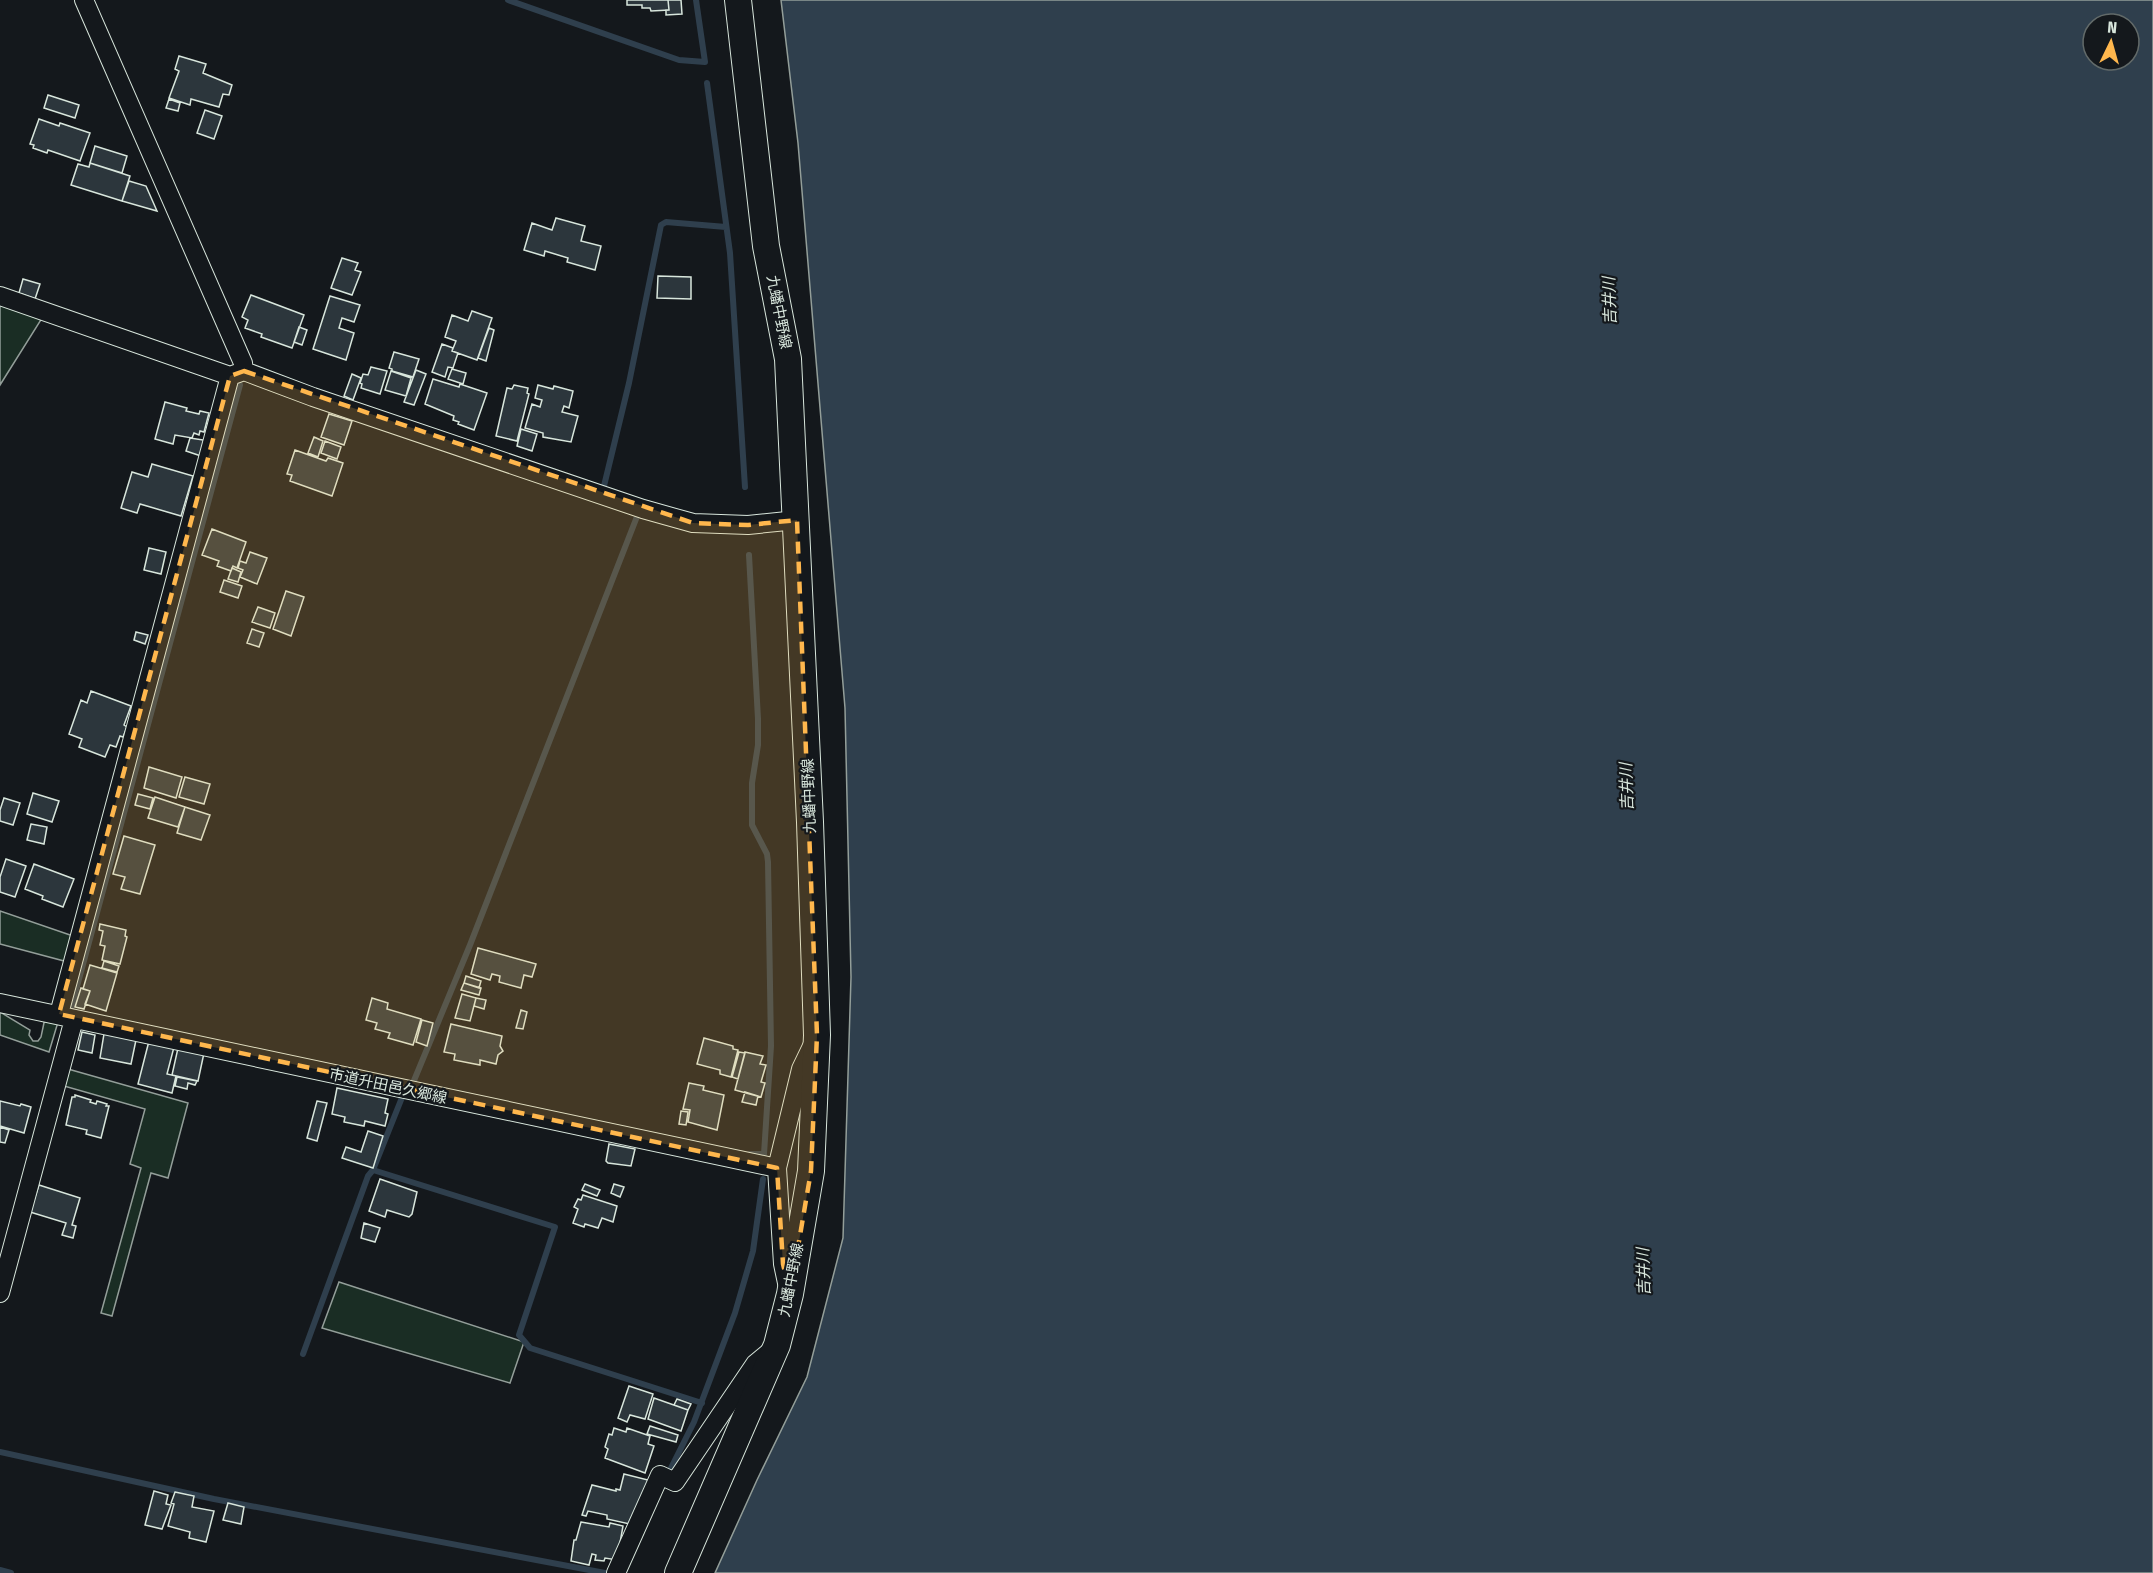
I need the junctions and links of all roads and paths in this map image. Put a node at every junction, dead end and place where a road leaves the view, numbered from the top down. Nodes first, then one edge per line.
1 (84, 0) edge
2 (738, 0) edge
3 (0, 296) edge
4 (237, 374) junction
5 (797, 519) junction
6 (0, 1003) edge
7 (66, 1017) junction
8 (817, 1035) junction
9 (777, 1167) junction
10 (0, 1293) edge
11 (790, 1294) junction
12 (777, 1345) junction
13 (616, 1573) edge
14 (678, 1573) edge

1 - 4 street
2 - 5 main road, 九蟠中野線
3 - 4 street
4 - 5 street
4 - 7 street
5 - 8 main road, 九蟠中野線
6 - 7 street, 市道升田邑久郷線
7 - 9 street, 市道升田邑久郷線
7 - 10 street
8 - 9 street
8 - 11 main road, 九蟠中野線
9 - 11 street
11 - 12 main road, 九蟠中野線
12 - 13 street
12 - 14 main road, 九蟠中野線

